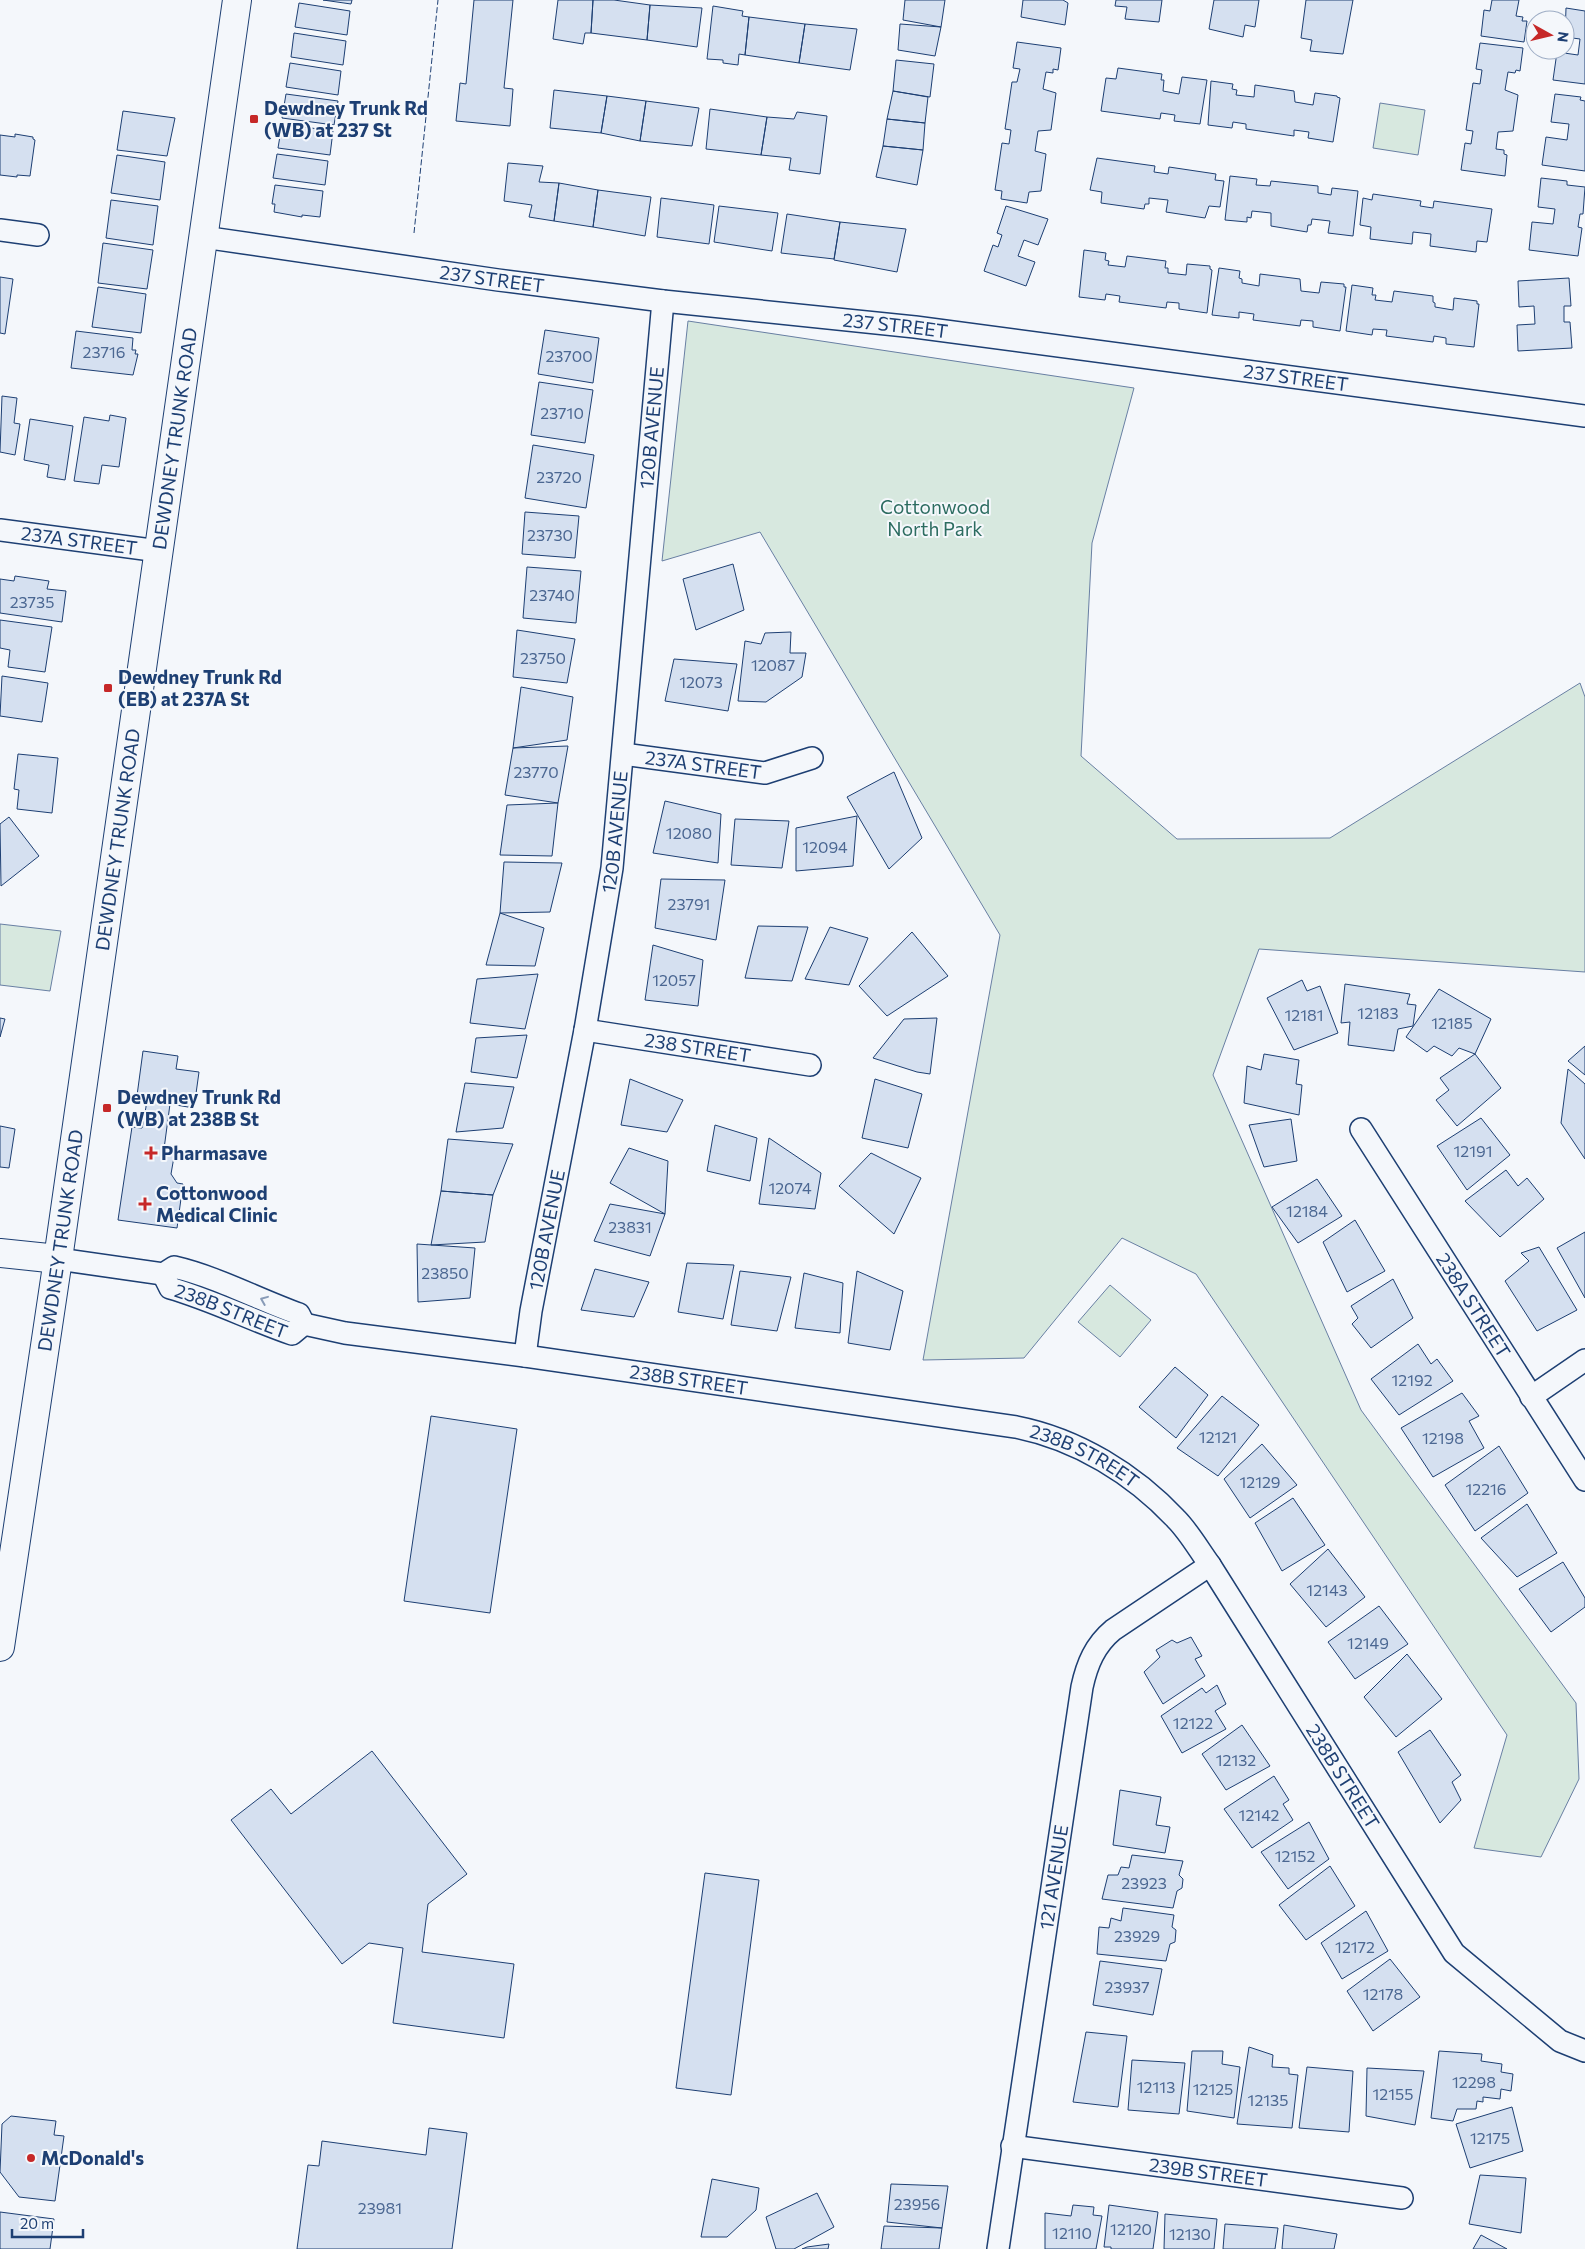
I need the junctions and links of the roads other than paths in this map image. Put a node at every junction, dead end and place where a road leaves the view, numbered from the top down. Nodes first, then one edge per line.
1 (237, 0) edge
2 (0, 230) edge
3 (38, 235) dead end
4 (203, 237) junction
5 (663, 301) junction
6 (1585, 416) edge
7 (0, 530) edge
8 (159, 550) junction
9 (623, 754) junction
10 (812, 758) dead end
11 (584, 1030) junction
12 (810, 1065) dead end
13 (1361, 1129) dead end
14 (0, 1253) edge
15 (58, 1259) junction
16 (525, 1356) junction
17 (1585, 1360) edge
18 (1531, 1396) junction
19 (1585, 1480) edge
20 (1210, 1565) junction
21 (0, 1648) edge
22 (1585, 2051) edge
23 (1012, 2146) junction
24 (1402, 2198) dead end
25 (998, 2249) edge

1 - 4 main road, DEWDNEY TRUNK ROAD
2 - 3 street
4 - 5 street, 237 STREET
4 - 8 main road, DEWDNEY TRUNK ROAD
5 - 6 street, 237 STREET
5 - 9 street, 120B AVENUE
7 - 8 street, 237A STREET
8 - 15 main road, DEWDNEY TRUNK ROAD
9 - 10 street, 237A STREET
9 - 11 street, 120B AVENUE
11 - 12 street, 238 STREET
11 - 16 street, 120B AVENUE
13 - 18 street, 238A STREET
14 - 15 main road, 238B STREET
15 - 16 street, 238B STREET
15 - 21 main road, DEWDNEY TRUNK ROAD
16 - 20 street, 238B STREET
17 - 18 street
18 - 19 street, 238A STREET
20 - 22 street, 238B STREET
20 - 23 street, 121 AVENUE
23 - 24 street, 239B STREET
23 - 25 street, 121 AVENUE

